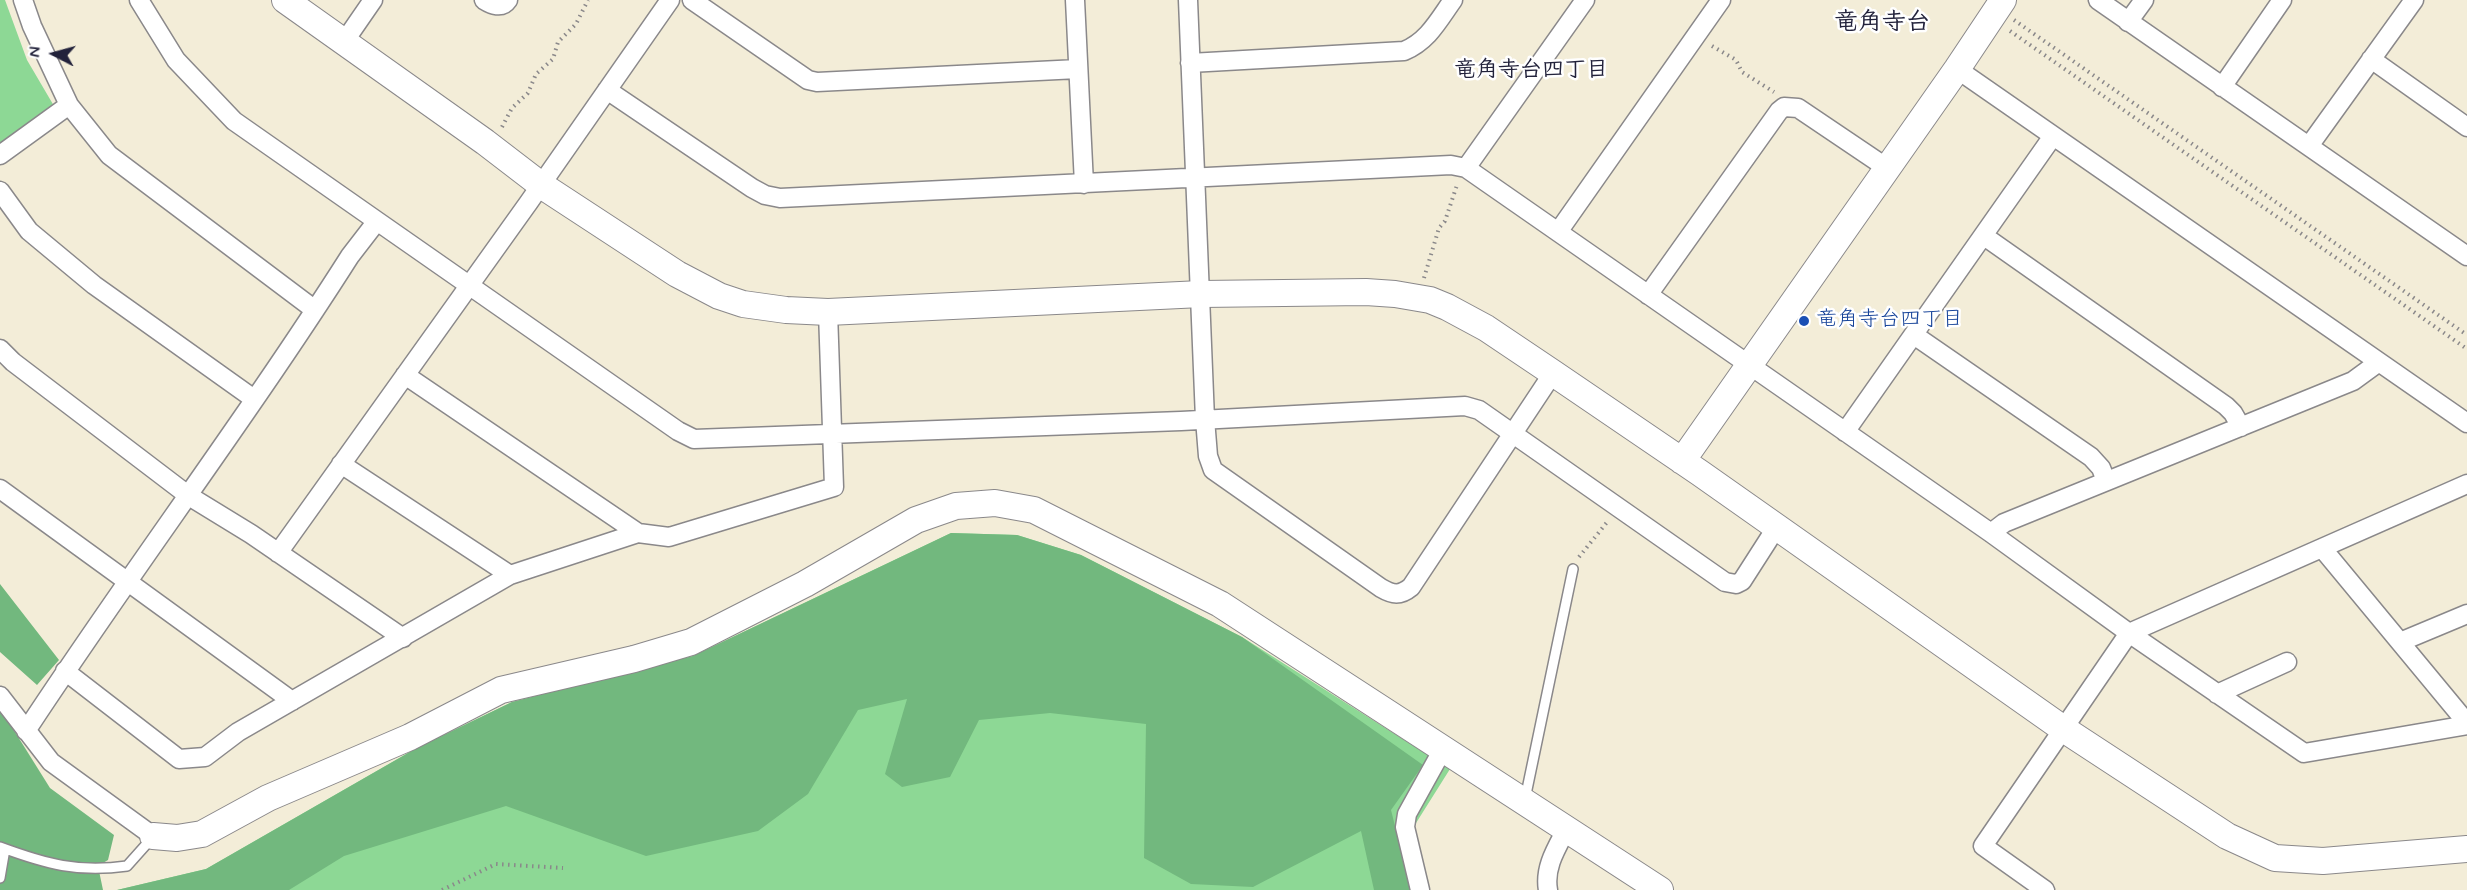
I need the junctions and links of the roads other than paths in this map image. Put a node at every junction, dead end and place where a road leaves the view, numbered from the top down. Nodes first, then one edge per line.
1 (139, 0) edge
2 (285, 0) edge
3 (373, 0) edge
4 (484, 0) edge
5 (508, 0) edge
6 (670, 0) edge
7 (692, 0) edge
8 (1075, 0) edge
9 (1188, 0) edge
10 (1453, 0) edge
11 (1585, 0) edge
12 (1721, 0) edge
13 (2098, 0) edge
14 (2144, 0) edge
15 (2282, 0) edge
16 (2414, 0) edge
17 (26, 1) edge
18 (2006, 8) edge
19 (2128, 22) junction
20 (344, 42) junction
21 (2371, 59) junction
22 (1190, 63) junction
23 (1078, 69) junction
24 (1957, 69) junction
25 (2222, 87) junction
26 (607, 90) junction
27 (69, 105) junction
28 (2467, 127) edge
29 (2053, 136) junction
30 (2309, 146) junction
31 (0, 155) edge
32 (1466, 168) junction
33 (1887, 168) junction
34 (1195, 177) junction
35 (1084, 184) junction
36 (541, 185) junction
37 (0, 191) edge
38 (377, 220) junction
39 (1558, 232) junction
40 (1984, 236) junction
41 (2467, 256) edge
42 (470, 284) junction
43 (1202, 294) junction
44 (1648, 295) junction
45 (315, 310) junction
46 (828, 312) junction
47 (1914, 335) junction
48 (0, 349) edge
49 (2379, 362) junction
50 (1748, 366) junction
51 (1553, 373) junction
52 (405, 375) junction
53 (254, 399) junction
54 (1205, 419) junction
55 (2467, 423) edge
56 (2241, 426) junction
57 (1845, 432) junction
58 (1512, 434) junction
59 (833, 435) junction
60 (1682, 460) junction
61 (341, 464) junction
62 (2106, 481) junction
63 (2467, 484) edge
64 (0, 489) edge
65 (189, 496) junction
66 (1776, 528) junction
67 (1991, 533) junction
68 (638, 534) junction
69 (2322, 548) junction
70 (278, 553) junction
71 (1574, 565) road end
72 (510, 575) junction
73 (128, 582) junction
74 (2467, 614) edge
75 (2129, 633) junction
76 (403, 638) junction
77 (2400, 642) junction
78 (2287, 662) dead end
79 (65, 671) junction
80 (2217, 694) junction
81 (0, 696) edge
82 (292, 701) junction
83 (2467, 724) edge
84 (2062, 728) junction
85 (26, 731) junction
86 (1443, 749) junction
87 (1524, 804) junction
88 (1566, 830) junction
89 (153, 836) junction
90 (2, 848) edge
91 (2467, 849) edge
92 (0, 878) edge
93 (1420, 890) edge
94 (1548, 890) edge
95 (1660, 890) edge
96 (2045, 890) edge

1 - 38 street
2 - 20 street
3 - 20 street
4 - 5 street
6 - 26 street
7 - 23 street
8 - 23 street
9 - 22 street
10 - 22 street
11 - 32 street
12 - 39 street
13 - 19 street
14 - 19 street
15 - 25 street
16 - 21 street
17 - 27 street
18 - 24 street
19 - 25 street
20 - 36 street
21 - 28 street
21 - 30 street
22 - 34 street
23 - 35 street
24 - 29 street
24 - 33 street
25 - 30 street
26 - 35 street
26 - 36 street
27 - 31 street
27 - 45 street
29 - 40 street
29 - 49 street
30 - 41 street
32 - 34 street
32 - 39 street
33 - 44 street
33 - 50 street
34 - 35 street
34 - 43 street
36 - 42 street
36 - 46 street
37 - 53 street
38 - 42 street
38 - 45 street
39 - 44 street
40 - 47 street
40 - 56 street
42 - 52 street
42 - 59 street
43 - 46 street
43 - 51 street
43 - 54 street
44 - 50 street
45 - 53 street
46 - 59 street
47 - 57 street
47 - 62 street
48 - 65 street
49 - 55 street
49 - 56 street
50 - 57 street
50 - 60 street
51 - 58 street
51 - 60 street
52 - 61 street
52 - 68 street
53 - 65 street
54 - 58 street
54 - 58 street
54 - 59 street
56 - 62 street
57 - 67 street
58 - 66 street
59 - 68 street
60 - 66 street
61 - 70 street
61 - 72 street
62 - 67 street
63 - 69 street
64 - 73 street
65 - 70 street
65 - 73 street
66 - 84 street
67 - 75 street
68 - 72 street
69 - 75 street
69 - 77 street
70 - 76 street
71 - 87 lane
72 - 76 street
73 - 79 street
73 - 82 street
74 - 77 street
75 - 80 street
75 - 84 street
76 - 82 street
77 - 83 street
78 - 80 street
79 - 82 street
79 - 85 street
80 - 83 street
81 - 85 street
84 - 91 street
84 - 96 street
85 - 89 street
86 - 87 street
86 - 89 street
86 - 93 street
87 - 88 street
88 - 94 street
88 - 95 street
89 - 90 lane
90 - 92 lane

